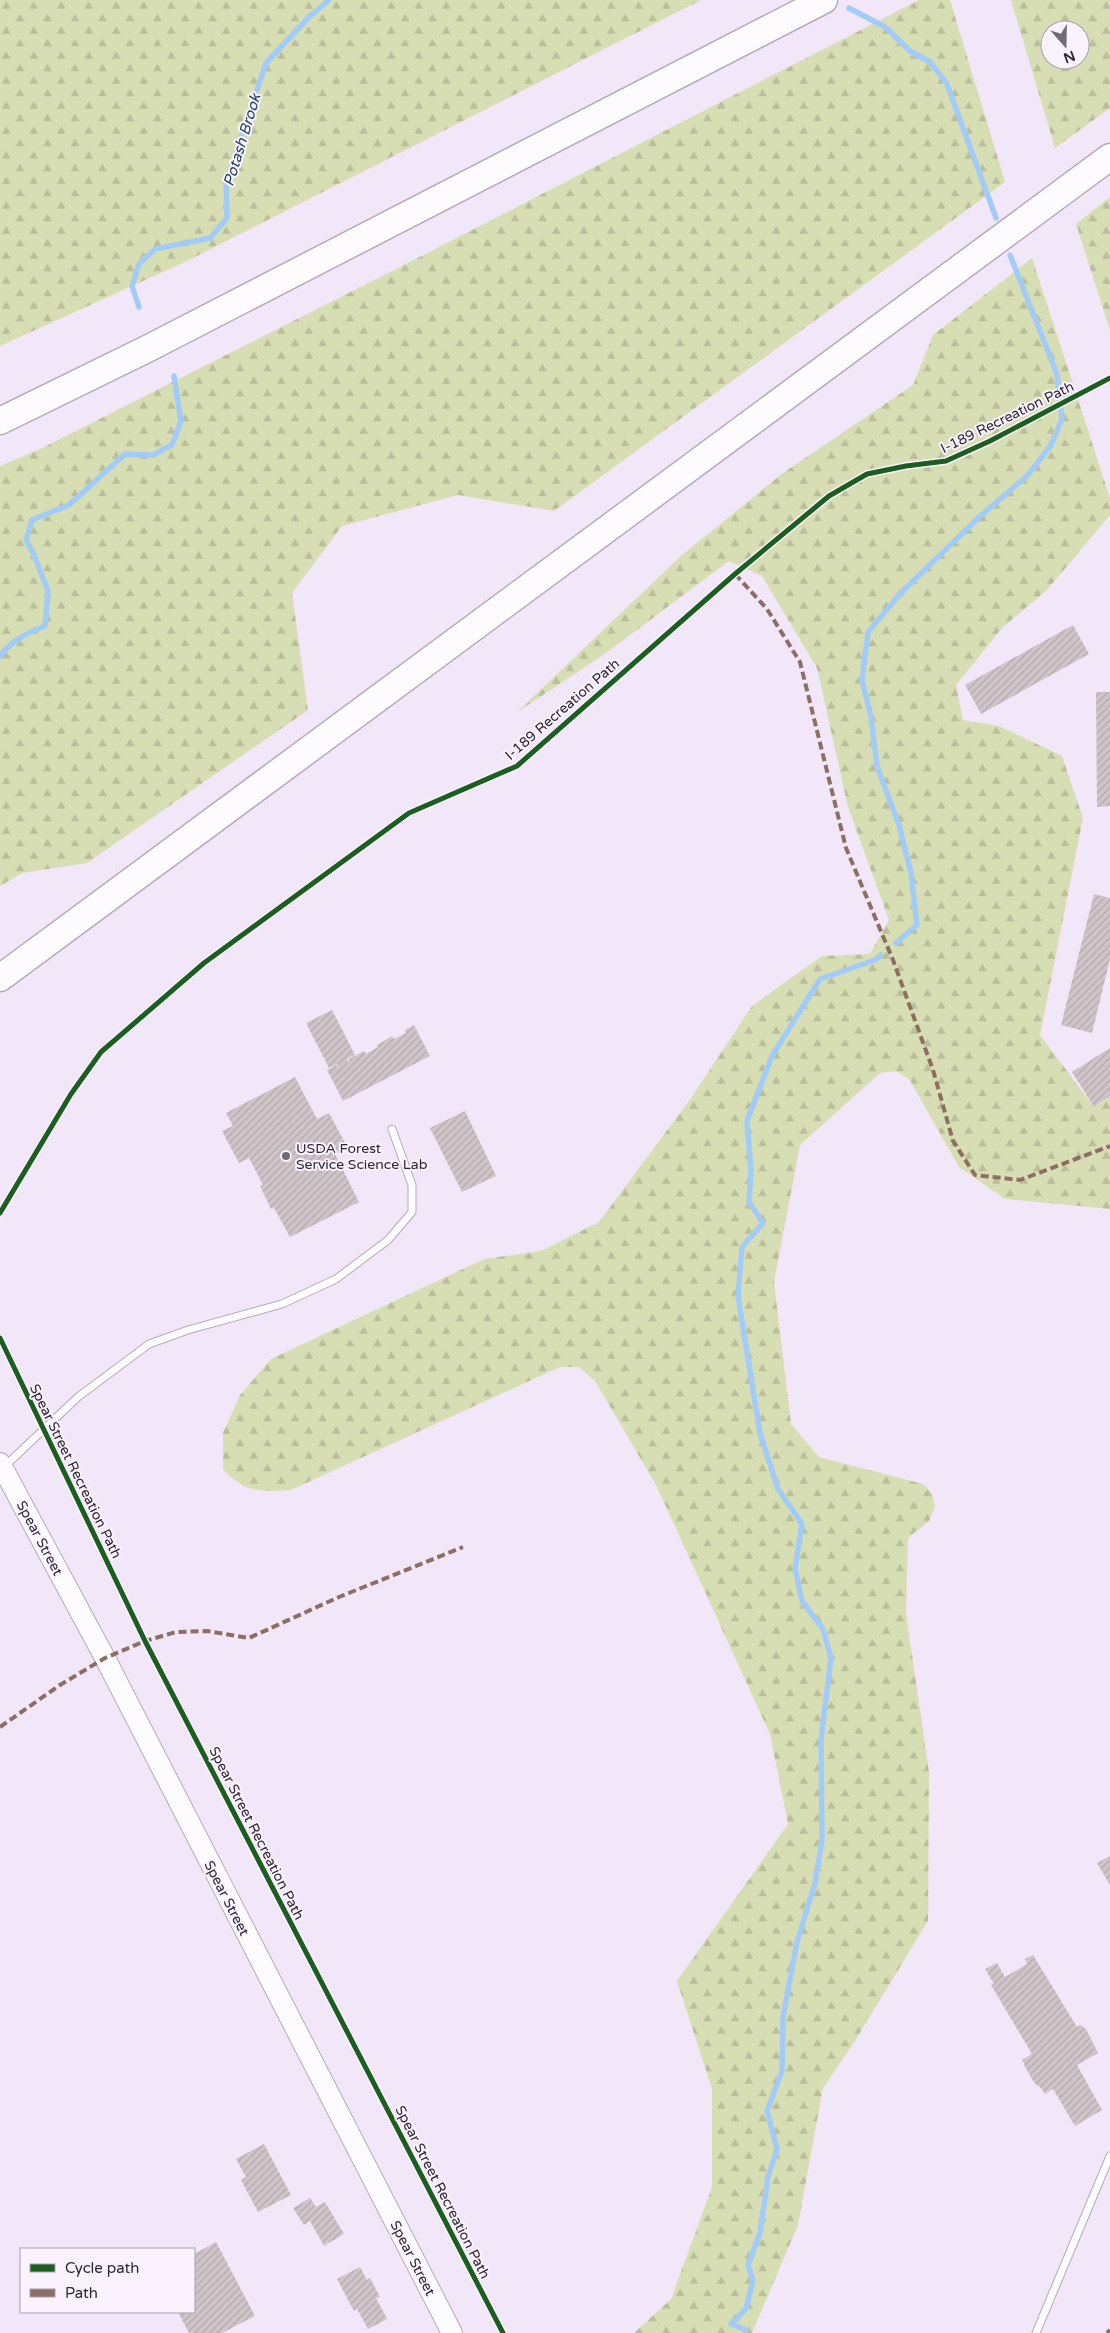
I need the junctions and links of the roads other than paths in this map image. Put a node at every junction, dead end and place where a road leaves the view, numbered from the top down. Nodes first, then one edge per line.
1 (824, 0) edge
2 (1110, 157) edge
3 (0, 421) edge
4 (0, 978) edge
5 (392, 1130) dead end
6 (1, 1466) edge
7 (1110, 2156) edge
8 (452, 2333) edge
9 (1036, 2333) edge

1 - 3 highway
2 - 4 highway
5 - 6 lane
6 - 8 main road, Spear Street
7 - 9 lane

